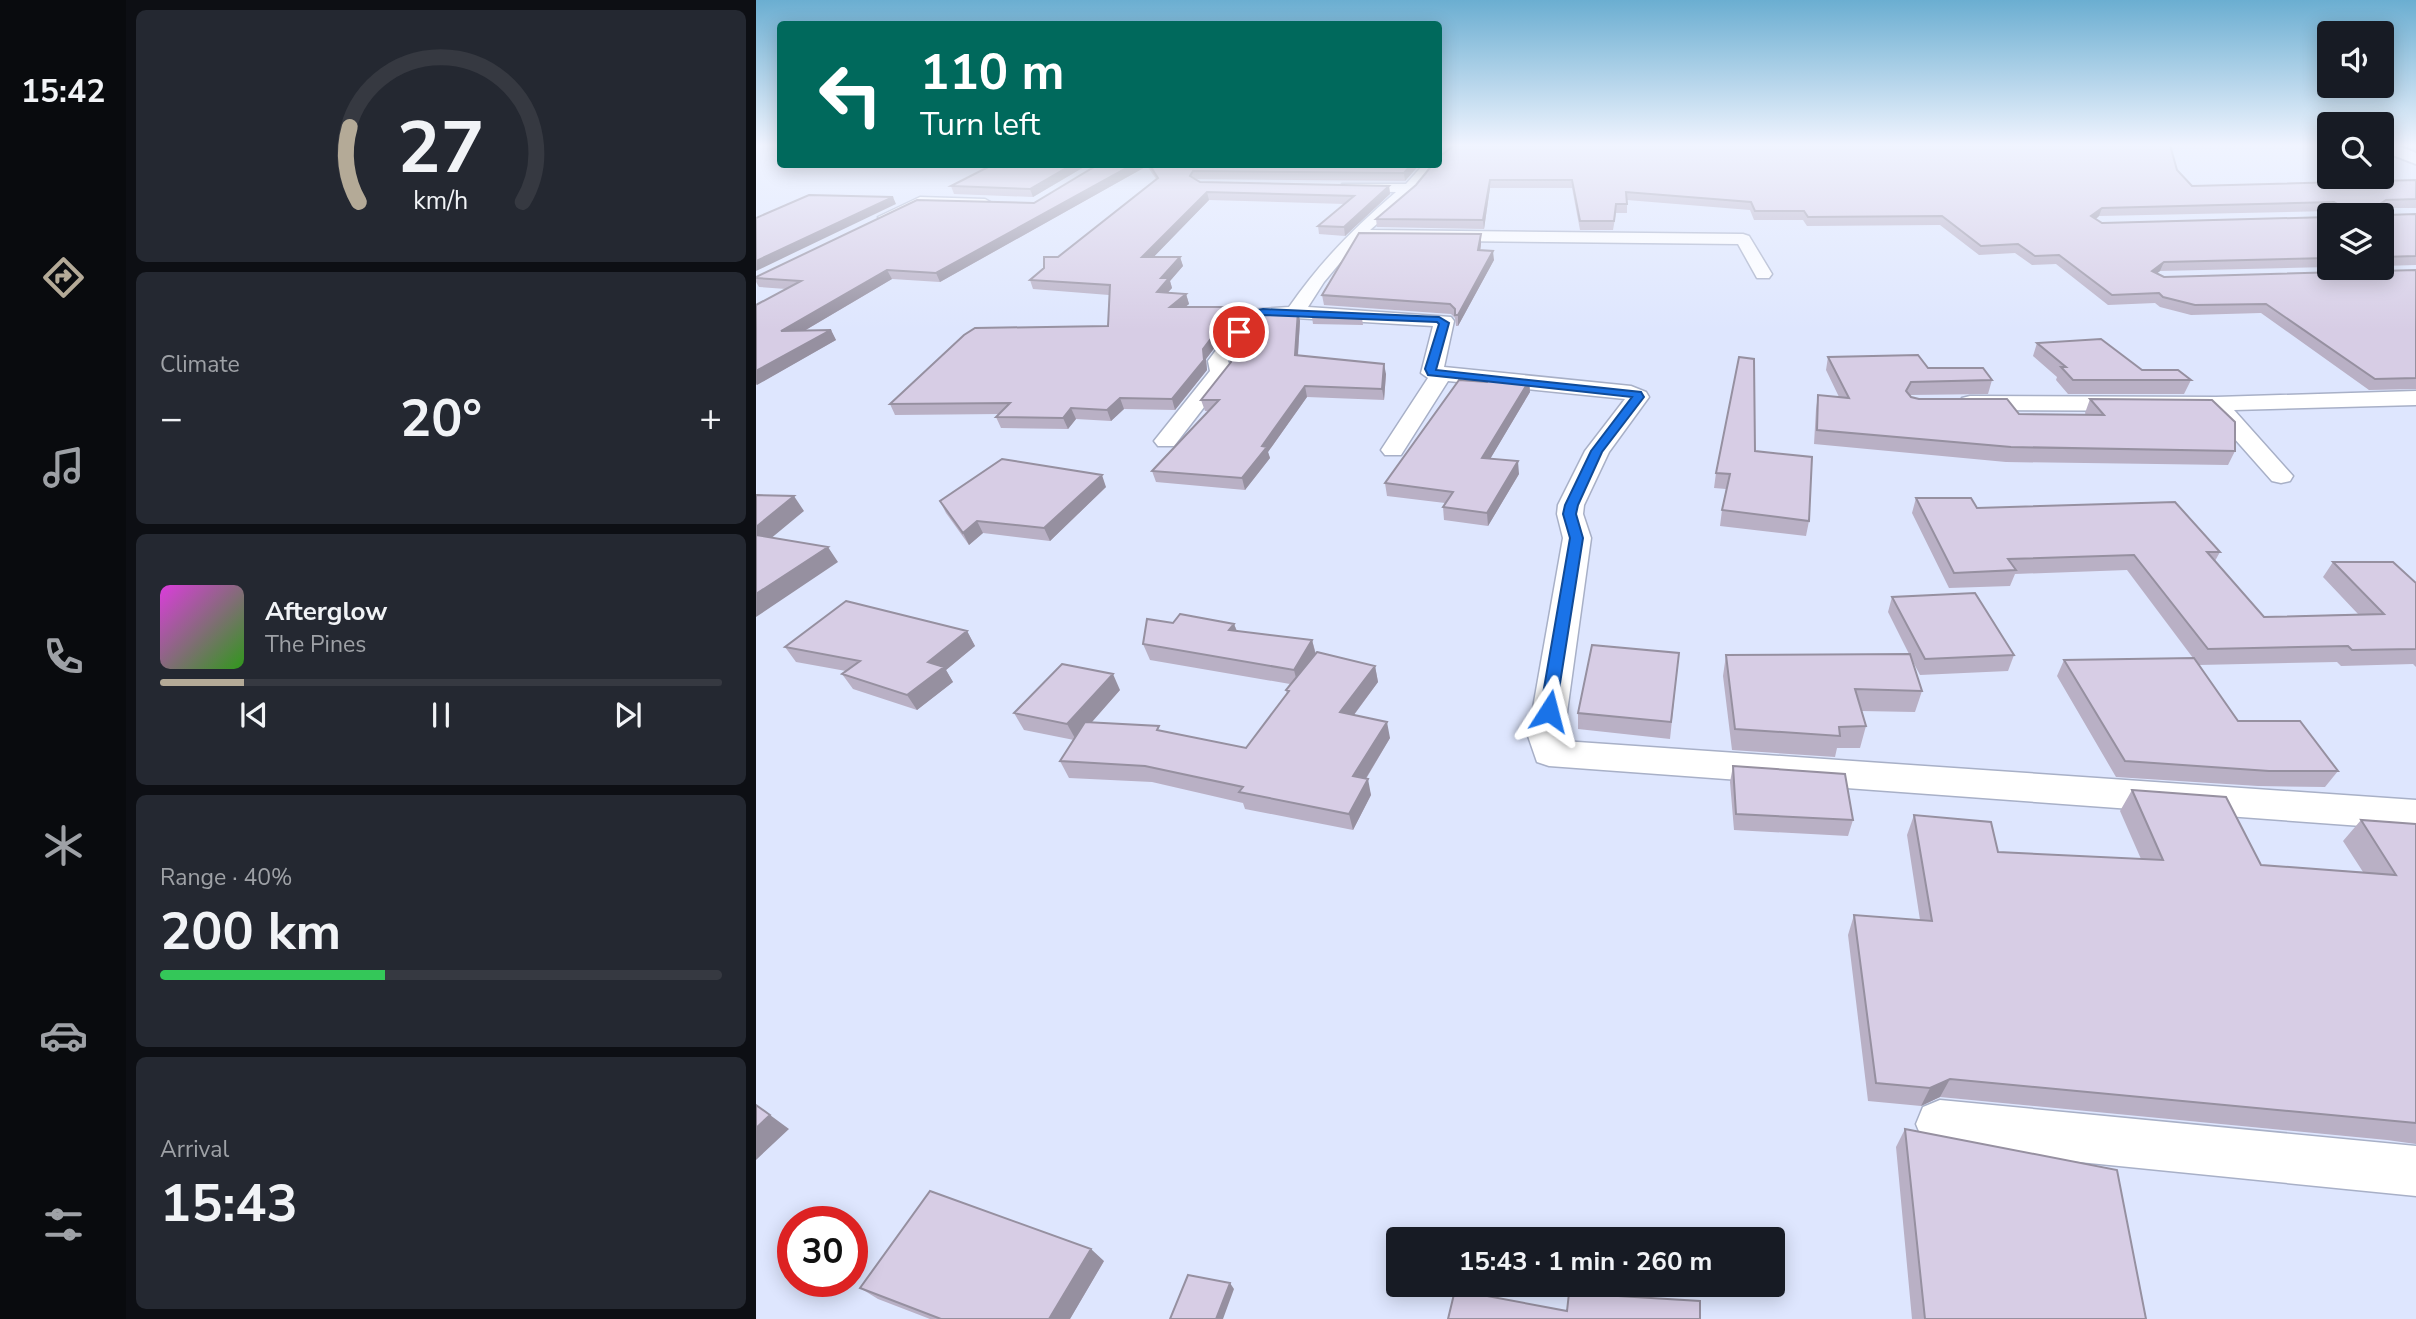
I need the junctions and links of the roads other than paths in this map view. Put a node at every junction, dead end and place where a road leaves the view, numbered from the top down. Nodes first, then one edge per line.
1 (908, 207) edge
2 (1389, 207) edge
3 (866, 227) edge
4 (1355, 236) junction
5 (1763, 274) dead end
6 (1295, 312) junction
7 (1442, 373) junction
8 (2416, 398) edge
9 (1943, 403) edge
10 (2216, 404) junction
11 (1166, 440) dead end
12 (1393, 450) dead end
13 (2281, 476) dead end
14 (2416, 815) edge
15 (1940, 1124) dead end
16 (2416, 1171) edge

1 - 3 street
2 - 4 street
4 - 5 street
4 - 6 street
6 - 7 street
6 - 11 street
7 - 12 street
7 - 14 street
8 - 10 street
9 - 10 street
10 - 13 street
15 - 16 street

